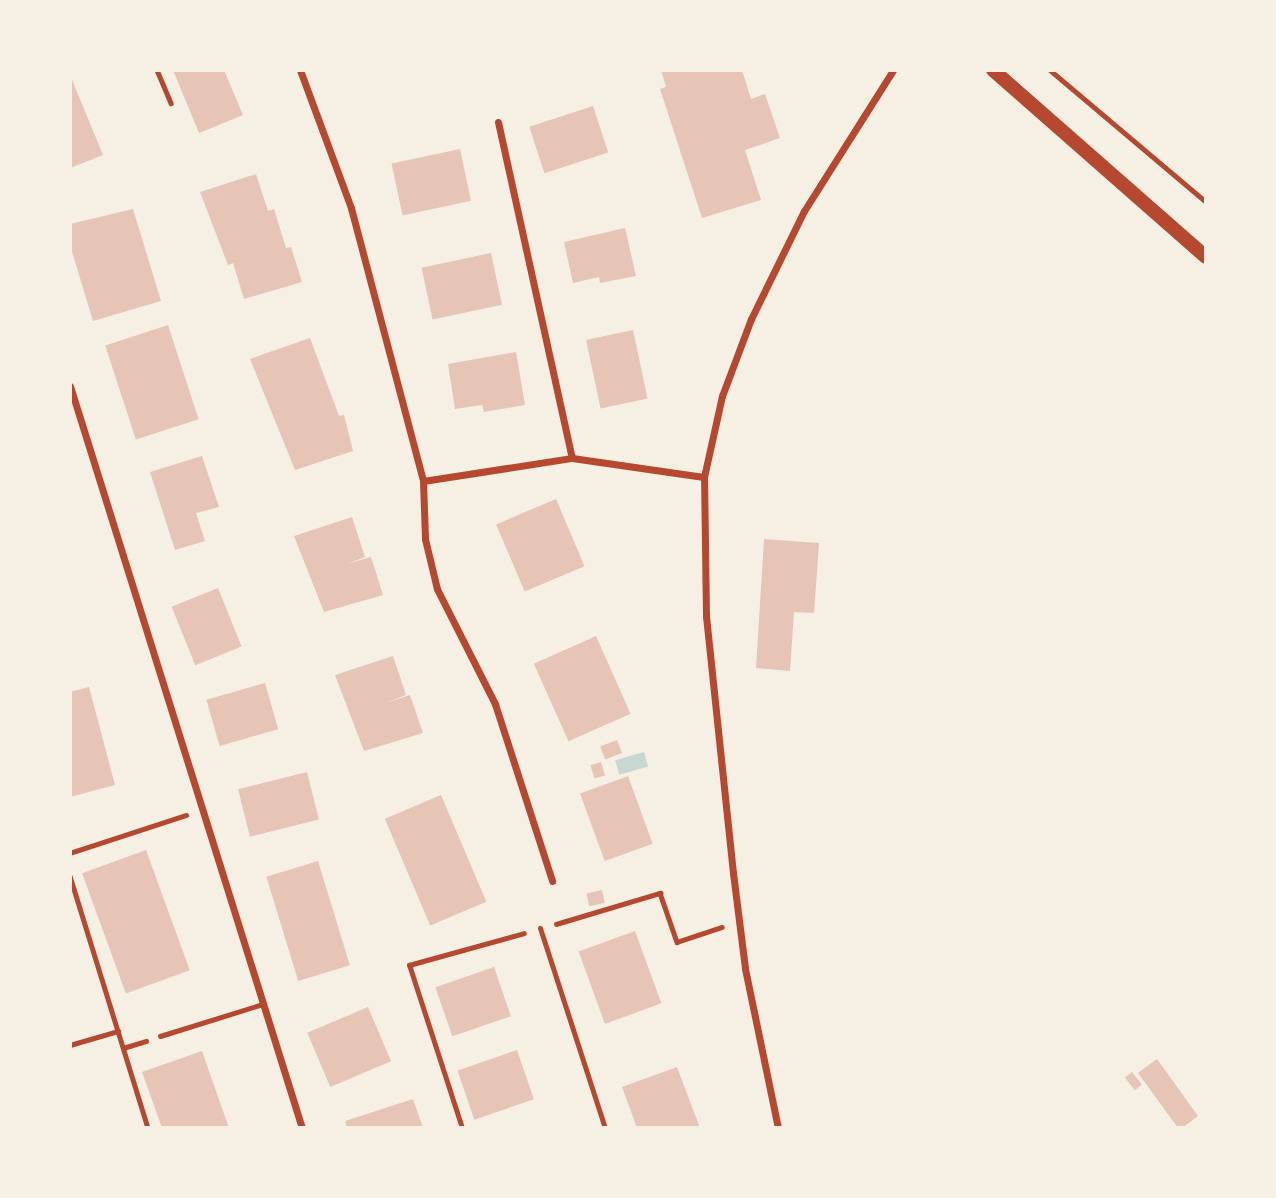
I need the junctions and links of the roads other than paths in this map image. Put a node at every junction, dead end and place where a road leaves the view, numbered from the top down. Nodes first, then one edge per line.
1 (300, 70) edge
2 (893, 70) edge
3 (993, 70) edge
4 (498, 122) dead end
5 (1206, 257) edge
6 (70, 386) edge
7 (572, 458) junction
8 (704, 477) junction
9 (423, 481) junction
10 (552, 881) dead end
11 (540, 928) road end
12 (263, 1004) junction
13 (160, 1036) dead end
14 (302, 1128) edge
15 (605, 1128) edge
16 (778, 1128) edge

1 - 9 street
2 - 8 street
3 - 5 main road
4 - 7 street
6 - 12 street
7 - 8 street
7 - 9 street
8 - 16 street
9 - 10 street
11 - 15 lane
12 - 13 lane
12 - 14 street

